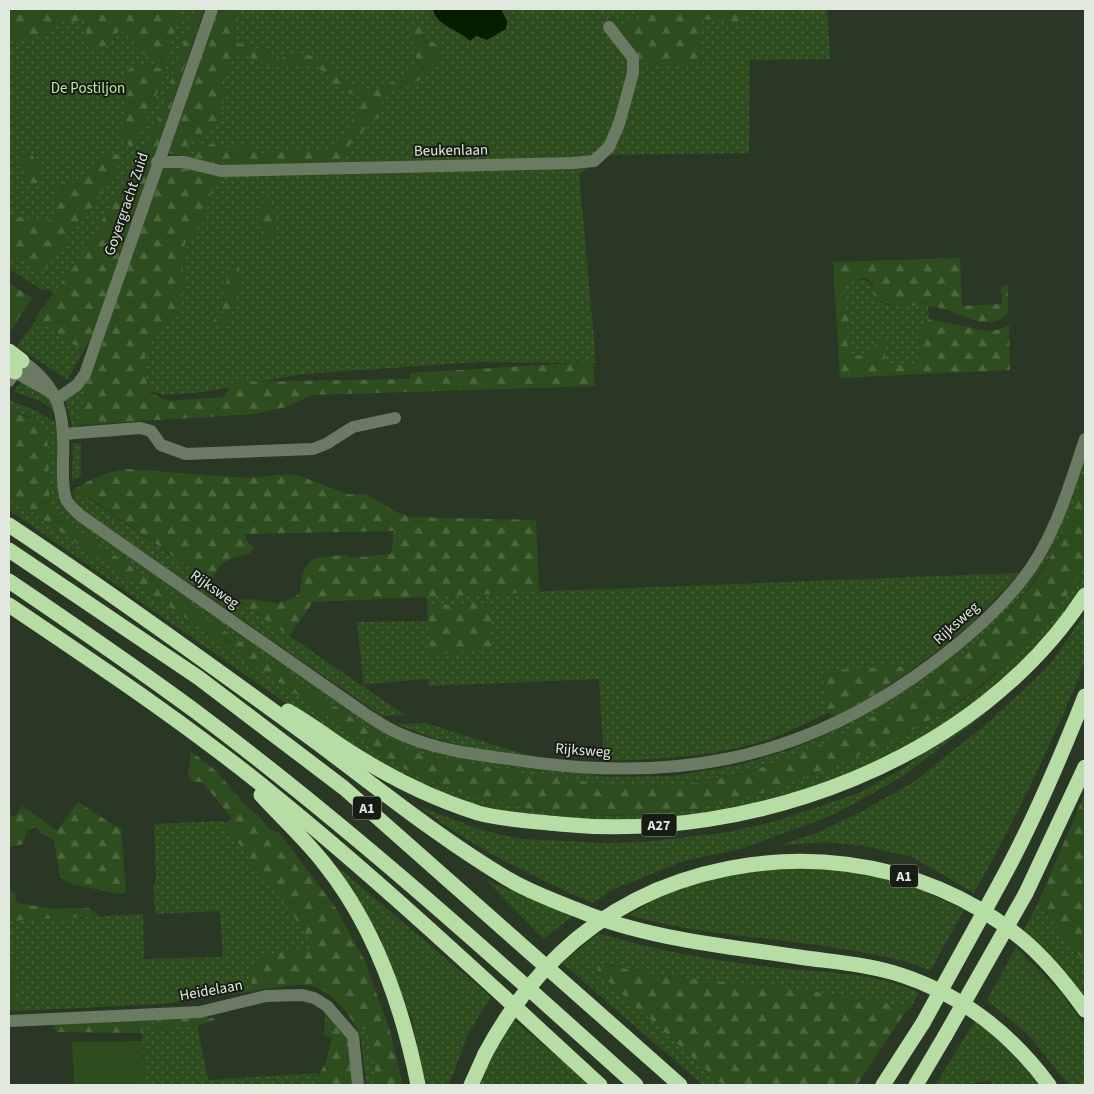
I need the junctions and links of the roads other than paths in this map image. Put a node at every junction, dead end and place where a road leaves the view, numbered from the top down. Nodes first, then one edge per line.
1 (212, 9) edge
2 (608, 27) dead end
3 (157, 162) junction
4 (9, 351) edge
5 (14, 370) edge
6 (56, 397) junction
7 (395, 418) dead end
8 (64, 438) junction
9 (1085, 439) edge
10 (9, 525) edge
11 (9, 550) edge
12 (9, 582) edge
13 (1085, 595) edge
14 (9, 604) edge
15 (234, 682) junction
16 (1085, 696) edge
17 (231, 762) junction
18 (1085, 767) edge
19 (765, 950) junction
20 (1085, 1010) edge
21 (9, 1021) edge
22 (358, 1085) edge
23 (418, 1085) edge
24 (471, 1085) edge
25 (600, 1085) edge
26 (636, 1085) edge
27 (680, 1085) edge
28 (883, 1085) edge
29 (916, 1085) edge
30 (1049, 1085) edge
31 (1060, 1085) edge

1 - 3 street, Goyergracht Zuid
2 - 3 street, Beukenlaan
3 - 6 street, Goyergracht Zuid
4 - 5 highway
5 - 6 street
6 - 8 street, Rijksweg
7 - 8 street
8 - 9 street, Rijksweg
10 - 15 highway, A1
11 - 27 highway, A1
12 - 26 highway, A1
13 - 15 highway, A27
14 - 17 highway
15 - 19 highway, A1
16 - 28 highway, bridge
17 - 23 highway
17 - 25 highway
18 - 29 highway, bridge
19 - 30 highway
19 - 31 highway, A1
20 - 24 highway, A1, bridge
21 - 22 street, Heidelaan

